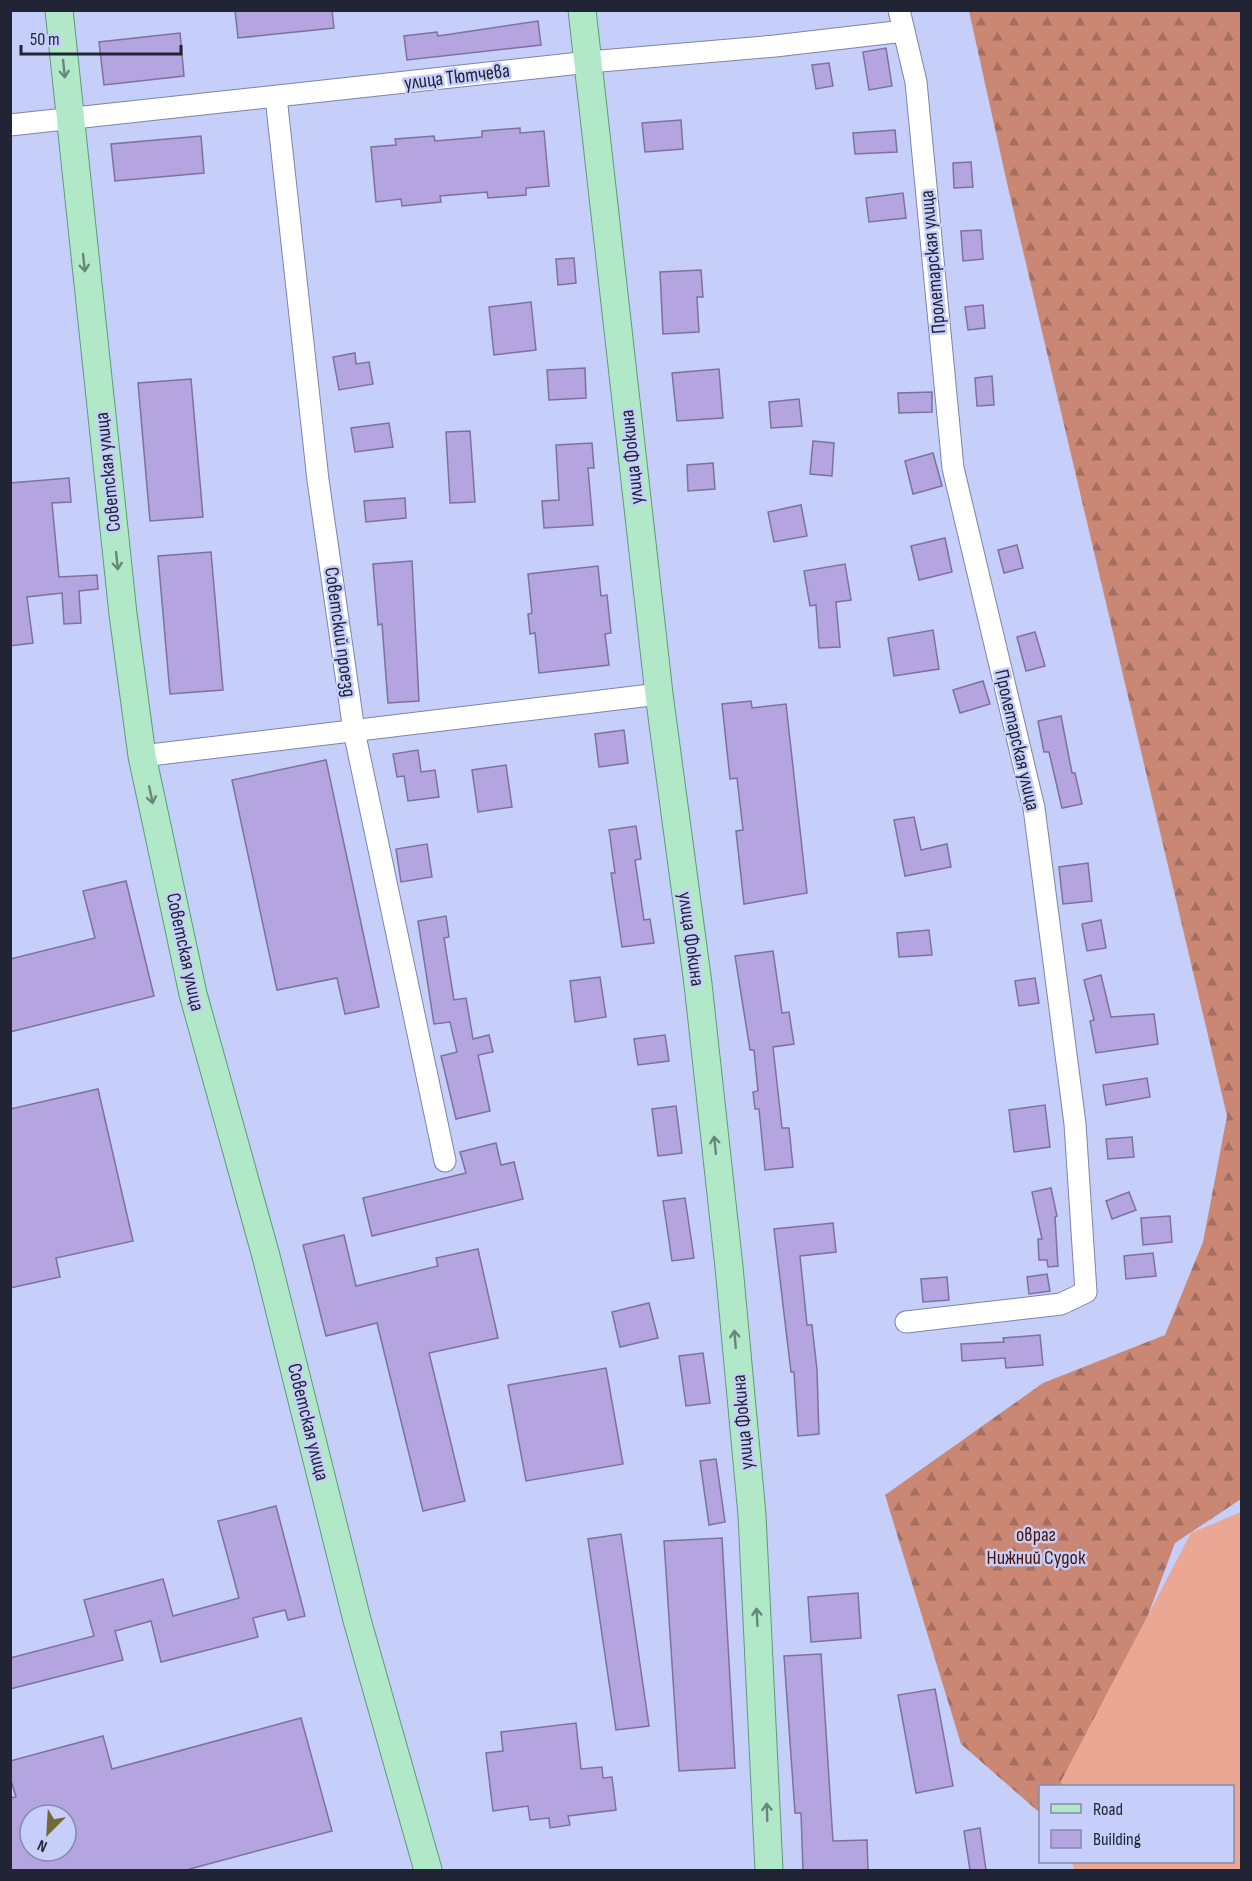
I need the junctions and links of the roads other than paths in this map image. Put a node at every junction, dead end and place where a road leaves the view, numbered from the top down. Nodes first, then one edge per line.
1 (59, 10) edge
2 (582, 10) edge
3 (901, 21) edge
4 (589, 62) junction
5 (276, 97) junction
6 (69, 118) junction
7 (10, 125) edge
8 (659, 694) junction
9 (354, 731) junction
10 (142, 756) junction
11 (444, 1161) dead end
12 (906, 1322) dead end
13 (428, 1870) edge
14 (769, 1870) edge

1 -> 6 main road, Советская улица
2 - 4 main road, улица Фокина
3 - 4 street, улица Тютчева
3 - 12 street, Пролетарская улица
4 - 5 street, улица Тютчева
4 - 8 main road, улица Фокина
5 - 6 street, улица Тютчева
5 - 9 street, Советский проезд
6 - 7 street, улица Тютчева
6 -> 10 main road, Советская улица
8 - 9 street
14 -> 8 main road, улица Фокина
9 - 10 street
9 - 11 street, Советский проезд
10 -> 13 main road, Советская улица

